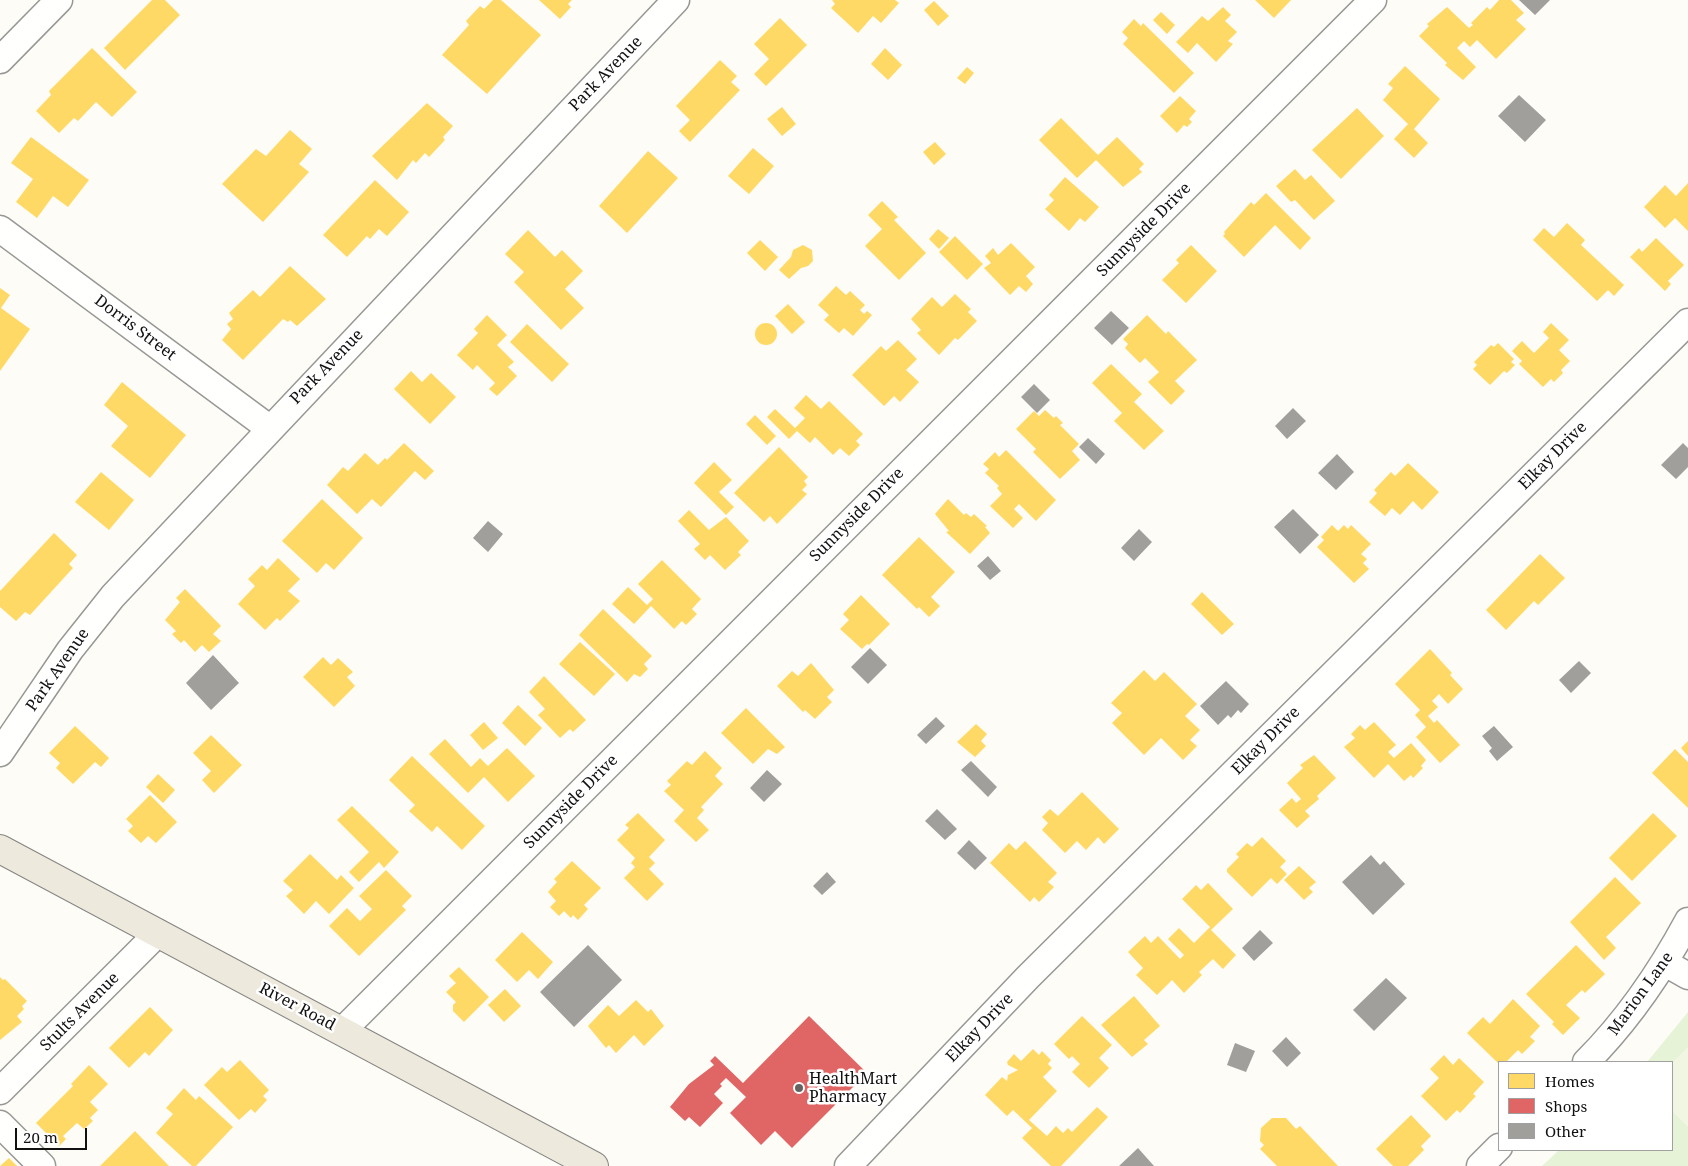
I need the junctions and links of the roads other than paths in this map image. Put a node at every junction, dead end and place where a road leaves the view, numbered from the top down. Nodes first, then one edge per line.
1 (59, 0) edge
2 (676, 0) edge
3 (1373, 0) edge
4 (0, 60) edge
5 (0, 229) edge
6 (1688, 322) edge
7 (269, 428) junction
8 (0, 753) edge
9 (0, 849) edge
10 (1688, 921) edge
11 (158, 934) junction
12 (1665, 963) junction
13 (1688, 976) edge
14 (342, 1031) junction
15 (1587, 1061) edge
16 (0, 1091) edge
17 (0, 1124) edge
18 (1498, 1148) edge
19 (42, 1166) edge
20 (594, 1166) edge
21 (848, 1166) edge
22 (1480, 1166) edge

1 - 4 street
2 - 7 street, Park Avenue
3 - 14 street, Sunnyside Drive
5 - 7 street, Dorris Street
6 - 21 street, Elkay Drive
7 - 8 street, Park Avenue
9 - 11 main road, River Road
10 - 12 street, Marion Lane
11 - 14 main road, River Road
11 - 16 street, Stults Avenue
12 - 13 street
12 - 15 street, Marion Lane
14 - 20 main road, River Road
17 - 19 street
18 - 22 street

